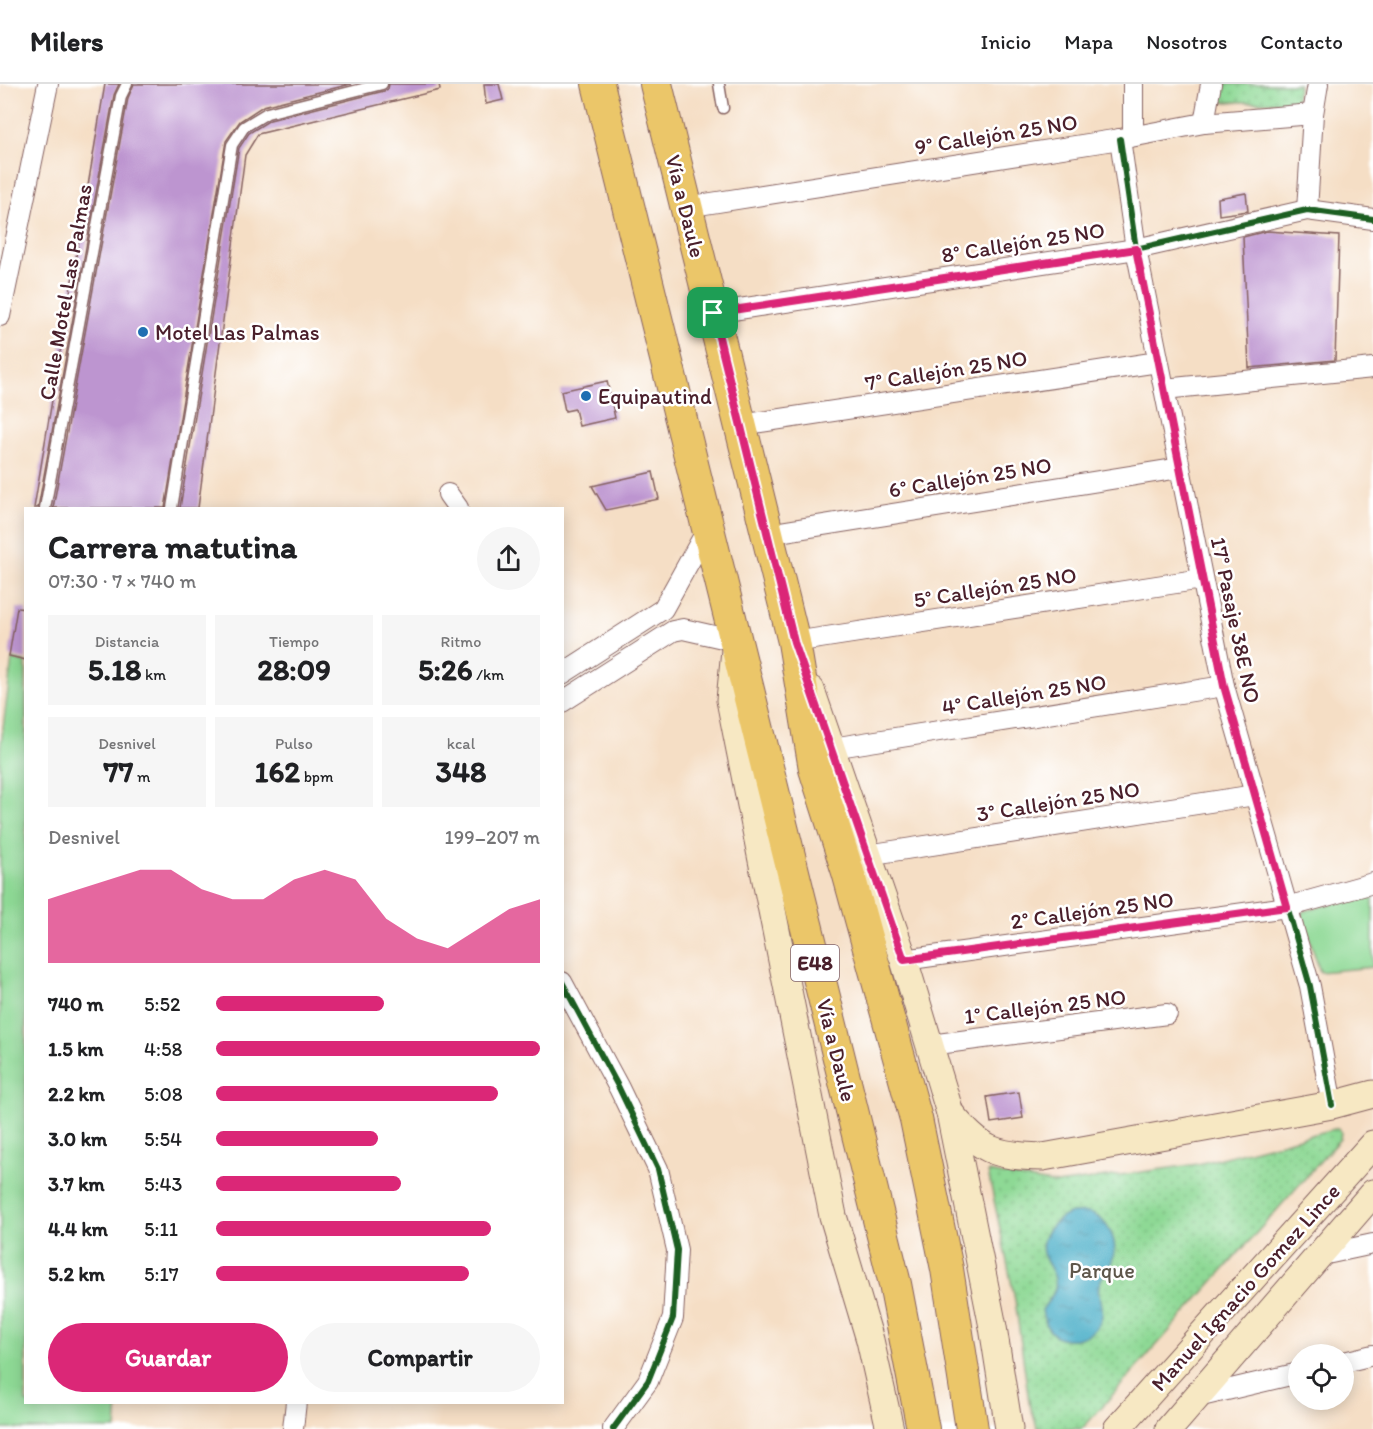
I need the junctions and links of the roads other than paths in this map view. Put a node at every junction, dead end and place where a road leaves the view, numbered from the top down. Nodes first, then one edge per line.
1 (48, 84) edge
2 (127, 84) edge
3 (382, 84) edge
4 (598, 84) edge
5 (656, 84) edge
6 (719, 84) edge
7 (1133, 84) edge
8 (1211, 84) edge
9 (1318, 84) edge
10 (723, 108) dead end
11 (1313, 114) junction
12 (1204, 123) junction
13 (1126, 137) junction
14 (686, 207) junction
15 (1307, 210) junction
16 (1373, 219) edge
17 (1136, 249) junction
18 (713, 313) junction
19 (0, 316) edge
20 (1158, 362) junction
21 (1373, 368) edge
22 (1164, 389) junction
23 (741, 425) junction
24 (1180, 468) junction
25 (45, 507) edge
26 (172, 507) edge
27 (708, 528) junction
28 (767, 534) junction
29 (1202, 579) junction
30 (736, 641) junction
31 (794, 642) junction
32 (564, 670) edge
33 (1224, 686) junction
34 (580, 690) junction
35 (564, 701) edge
36 (832, 748) junction
37 (1255, 795) junction
38 (867, 855) junction
39 (1373, 883) edge
40 (1287, 907) junction
41 (904, 960) junction
42 (564, 986) edge
43 (1167, 1014) dead end
44 (930, 1046) junction
45 (1373, 1094) edge
46 (1332, 1105) junction
47 (950, 1113) junction
48 (1373, 1144) edge
49 (1373, 1193) edge
50 (1373, 1244) edge
51 (1317, 1256) junction
52 (1373, 1355) edge
53 (1354, 1360) edge
54 (1288, 1376) edge
55 (1197, 1397) junction
56 (296, 1404) edge
57 (1009, 1428) edge
58 (293, 1429) edge
59 (613, 1429) edge
60 (890, 1429) edge
61 (923, 1429) edge
62 (972, 1429) edge
63 (1117, 1429) edge
64 (1169, 1429) edge

1 - 19 street
2 - 25 lane, Calle Motel Las Palmas
3 - 26 lane
4 - 27 main road, Vía a Daule / E48
5 - 14 main road, Vía a Daule / E48
6 - 10 lane
7 - 13 street, 17° Pasaje 38E NO
8 - 12 street
9 - 11 street
11 - 12 street, 9° Callejón 25 NO
11 - 15 street
12 - 13 street, 9° Callejón 25 NO
13 - 14 street, 9° Callejón 25 NO
13 - 17 street, 17° Pasaje 38E NO
14 - 18 main road, Vía a Daule / E48
15 - 16 street, 8° Callejón 25 NO
15 - 17 street, 8° Callejón 25 NO
17 - 18 street, 8° Callejón 25 NO
17 - 20 street, 17° Pasaje 38E NO
18 - 23 main road, Vía a Daule / E48
20 - 22 street, 17° Pasaje 38E NO
20 - 23 street, 7° Callejón 25 NO
21 - 22 street
22 - 24 street, 17° Pasaje 38E NO
23 - 28 main road, Vía a Daule / E48
24 - 28 street, 6° Callejón 25 NO
24 - 29 street, 17° Pasaje 38E NO
27 - 30 main road, Vía a Daule / E48
27 - 32 street
28 - 31 main road, Vía a Daule / E48
29 - 31 street, 5° Callejón 25 NO
29 - 33 street, 17° Pasaje 38E NO
30 - 34 street
30 - 60 main road, Vía a Daule / E48
30 - 61 main road, Vía a Daule / E48
31 - 36 main road, Vía a Daule / E48
31 - 62 main road, Vía a Daule / E48
32 - 34 street
33 - 36 street, 4° Callejón 25 NO
33 - 37 street, 17° Pasaje 38E NO
34 - 35 street
36 - 38 main road, Vía a Daule / E48
37 - 38 street, 3° Callejón 25 NO
37 - 40 street, 17° Pasaje 38E NO
38 - 41 main road, Vía a Daule / E48
39 - 40 street, 2° Callejón 25 NO
40 - 41 street, 2° Callejón 25 NO
40 - 46 street, 17° Pasaje 38E NO
41 - 44 main road, Vía a Daule / E48
42 - 59 street
43 - 44 street, 1° Callejón 25 NO
44 - 47 main road, Vía a Daule / E48
45 - 46 main road
46 - 47 main road
47 - 57 main road, E48
48 - 63 main road, Manuel Ignacio Gomez Lince
49 - 51 main road, Manuel Ignacio Gomez Lince
50 - 51 street
51 - 55 main road, Manuel Ignacio Gomez Lince
52 - 53 street
54 - 55 street
55 - 64 main road, Manuel Ignacio Gomez Lince
56 - 58 street

